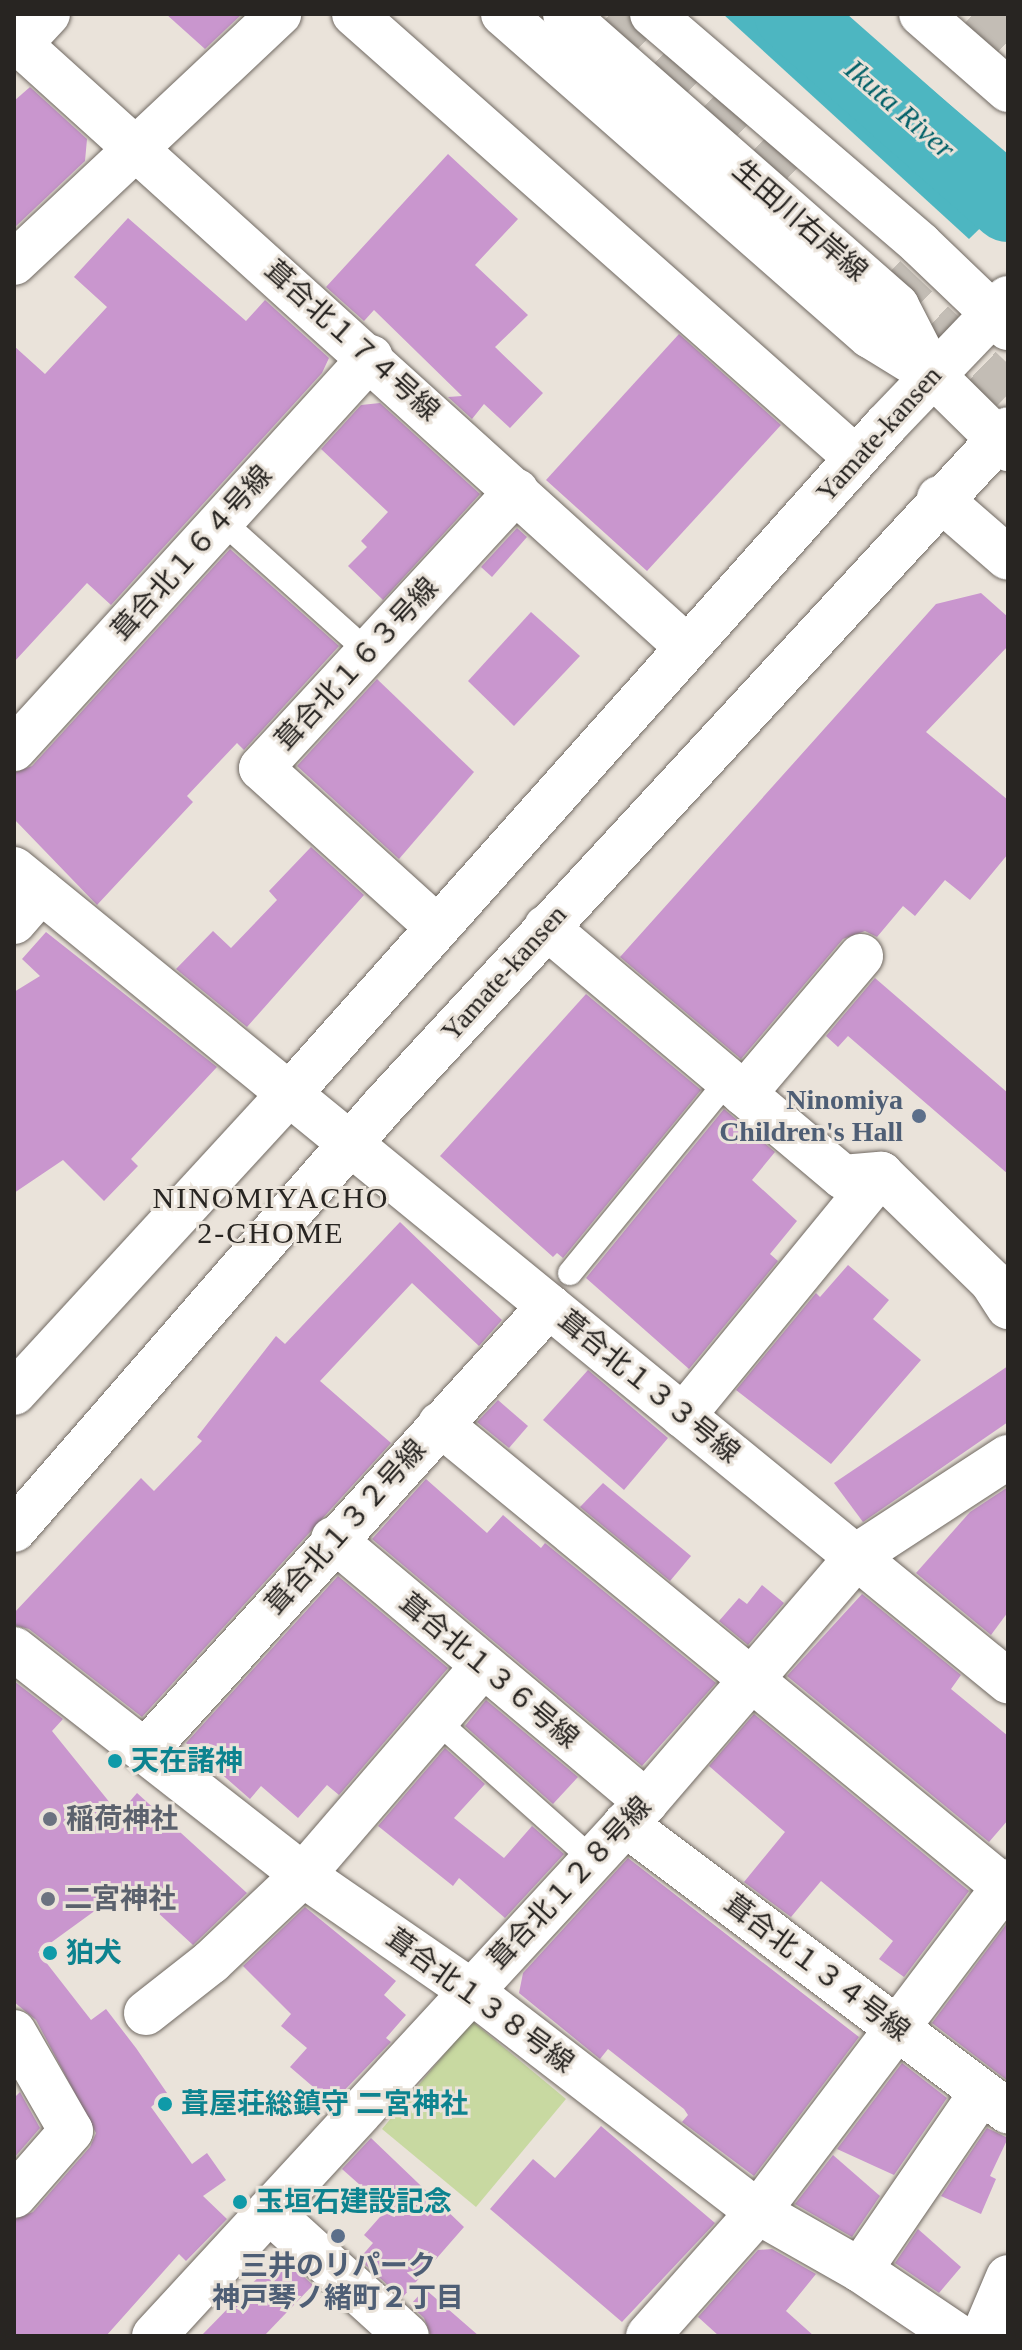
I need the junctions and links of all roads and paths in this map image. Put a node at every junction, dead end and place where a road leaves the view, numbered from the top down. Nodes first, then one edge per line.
1 (279, 14) edge
2 (354, 14) edge
3 (503, 14) edge
4 (565, 14) edge
5 (652, 14) edge
6 (921, 14) edge
7 (27, 32) edge
8 (1008, 90) edge
9 (135, 146) junction
10 (14, 263) edge
11 (1002, 313) edge
12 (371, 357) junction
13 (932, 374) junction
14 (1005, 439) edge
15 (856, 458) junction
16 (517, 491) junction
17 (939, 498) junction
18 (222, 521) junction
19 (1008, 558) edge
20 (687, 647) junction
21 (368, 652) junction
22 (14, 749) edge
23 (23, 894) edge
24 (437, 927) junction
25 (546, 927) junction
26 (861, 956) dead end
27 (736, 1087) junction
28 (292, 1091) junction
29 (351, 1143) junction
30 (881, 1174) junction
31 (559, 1289) junction
32 (1008, 1307) edge
33 (14, 1393) edge
34 (683, 1416) junction
35 (440, 1424) junction
36 (1008, 1457) edge
37 (14, 1530) edge
38 (333, 1539) junction
39 (859, 1554) junction
40 (14, 1649) edge
41 (483, 1666) junction
42 (752, 1678) junction
43 (1008, 1681) edge
44 (436, 1720) junction
45 (145, 1751) junction
46 (635, 1813) junction
47 (592, 1859) junction
48 (303, 1875) junction
49 (1006, 1884) edge
50 (471, 1991) junction
51 (146, 2013) dead end
52 (899, 2028) junction
53 (14, 2032) edge
54 (994, 2102) edge
55 (14, 2196) edge
56 (269, 2211) junction
57 (758, 2212) junction
58 (860, 2270) junction
59 (1008, 2277) edge
60 (387, 2330) edge
61 (154, 2336) edge
62 (648, 2336) edge
63 (958, 2336) edge
64 (983, 2336) edge

1 - 9 street
2 - 15 street
3 - 13 street
4 - 13 street, 生田川右岸線
5 - 11 street
6 - 8 street
7 - 9 street, 葺合北１７４号線
9 - 10 street
9 - 12 street, 葺合北１７４号線
11 - 13 street, Yamate-kansen
12 - 16 street, 葺合北１７４号線
12 - 18 street, 葺合北１６４号線
13 - 14 street, 生田川右岸線
13 - 15 street, Yamate-kansen
14 - 17 street, Yamate-kansen
15 - 20 street, Yamate-kansen
16 - 20 street, 葺合北１７４号線
16 - 21 street, 葺合北１６３号線
17 - 19 street
17 - 25 street, Yamate-kansen
18 - 21 lane
18 - 22 street, 葺合北１６４号線
20 - 24 street, Yamate-kansen
21 - 24 street, 葺合北１６３号線
23 - 28 street, 葺合北１３３号線
24 - 28 street, Yamate-kansen
25 - 27 street
25 - 29 street, Yamate-kansen
26 - 27 street
27 - 30 street
27 - 31 lane
28 - 29 street, 葺合北１３３号線
28 - 33 street, Yamate-kansen
29 - 31 street, 葺合北１３３号線
29 - 37 street, Yamate-kansen
30 - 32 street
30 - 34 street
31 - 34 street, 葺合北１３３号線
31 - 35 street, 葺合北１３２号線
34 - 39 street, 葺合北１３３号線
35 - 38 street, 葺合北１３２号線
35 - 42 street
36 - 39 street, 葺合北１２８号線
38 - 41 street, 葺合北１３６号線
38 - 45 street, 葺合北１３２号線
39 - 42 street, 葺合北１２８号線
39 - 43 street, 葺合北１３３号線
40 - 45 street, 葺合北１３８号線
41 - 44 street
41 - 46 street, 葺合北１３６号線
42 - 46 street, 葺合北１２８号線
42 - 49 street
44 - 47 lane
44 - 48 street
45 - 48 street, 葺合北１３８号線
46 - 47 street, 葺合北１２８号線
46 - 52 street, 葺合北１３４号線
47 - 50 street, 葺合北１２８号線
48 - 50 street, 葺合北１３８号線
48 - 51 street
49 - 52 street
50 - 56 street, 葺合北１２８号線
50 - 57 street, 葺合北１３８号線
52 - 54 street, 葺合北１３４号線
52 - 57 street
53 - 55 street
54 - 58 street
56 - 60 street
56 - 61 street, 葺合北１２８号線
57 - 58 street, 葺合北１３８号線
57 - 62 street
58 - 63 street, 葺合北１３８号線
59 - 64 street

